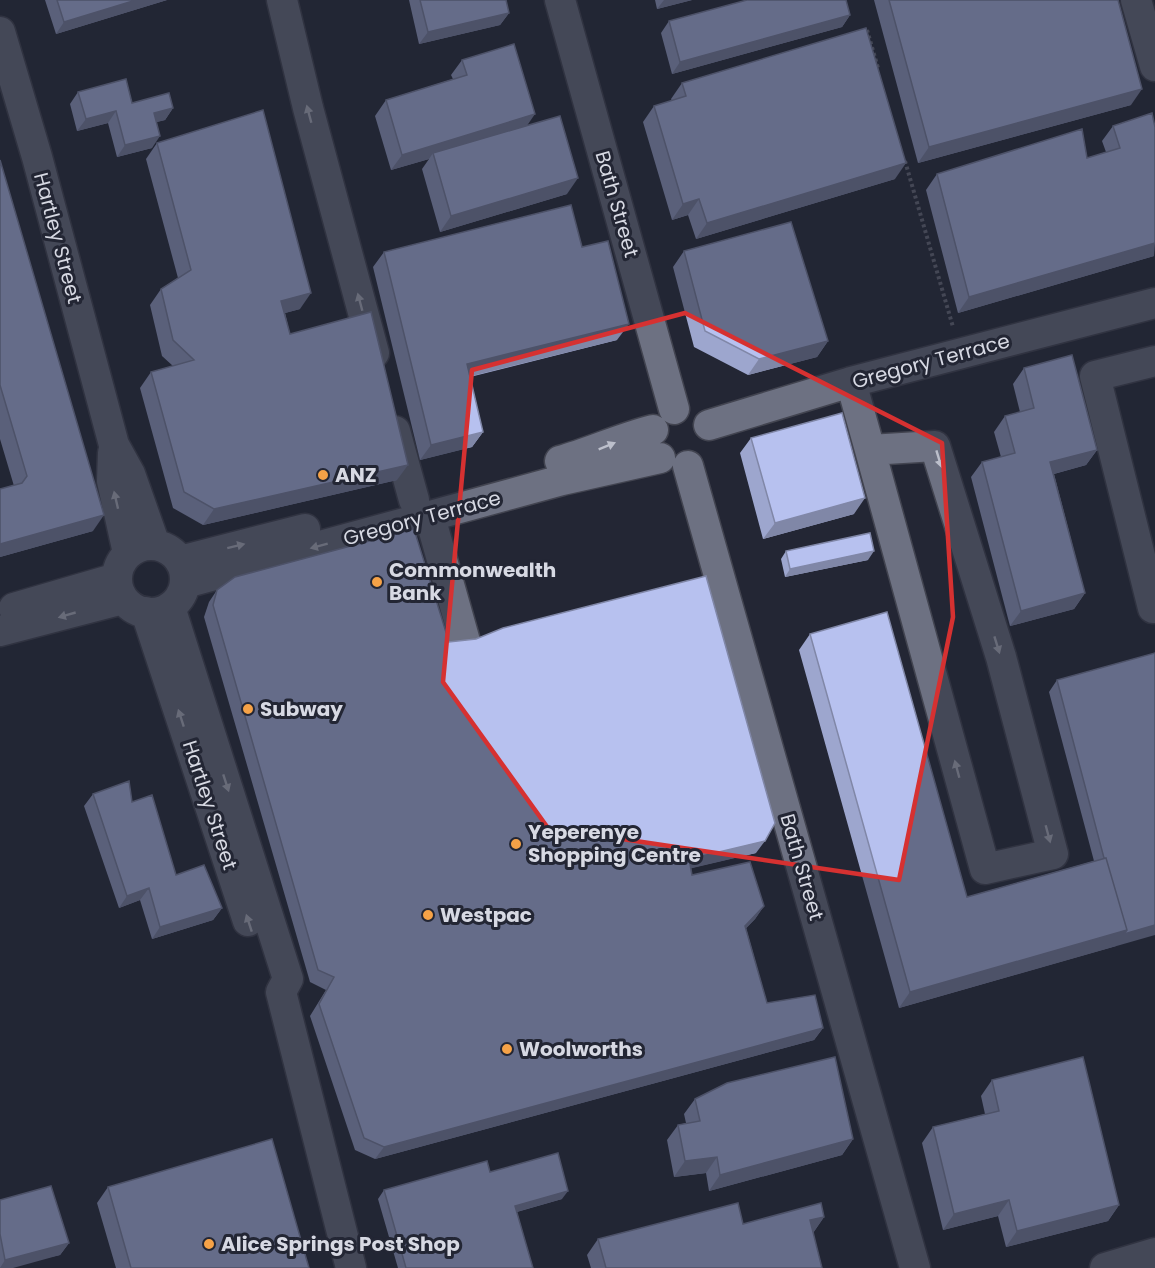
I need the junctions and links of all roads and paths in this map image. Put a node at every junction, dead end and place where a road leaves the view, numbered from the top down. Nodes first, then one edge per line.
1 (282, 0) edge
2 (560, 0) edge
3 (1136, 0) edge
4 (867, 30) edge
5 (0, 32) edge
6 (1155, 66) edge
7 (880, 75) edge
8 (903, 153) edge
9 (1155, 303) edge
10 (961, 354) junction
11 (1155, 361) edge
12 (379, 374) edge
13 (851, 382) junction
14 (389, 408) edge
15 (674, 409) junction
16 (709, 425) junction
17 (870, 450) junction
18 (667, 451) junction
19 (426, 519) junction
20 (150, 580) junction
21 (1155, 607) edge
22 (0, 612) edge
23 (0, 631) edge
24 (471, 664) edge
25 (1155, 1253) edge
26 (351, 1268) edge
27 (915, 1268) edge
28 (1104, 1268) edge

12 -> 1 street
2 - 15 street, Bath Street
3 - 6 street
4 - 7 path
5 - 20 street, Hartley Street
8 - 10 path
9 - 10 street, Gregory Terrace
10 - 13 street, Gregory Terrace
11 - 21 street
13 - 16 street, Gregory Terrace
13 - 17 street
14 - 19 street
15 - 16 street
15 - 18 street
16 - 18 street
17 -> 17 street
18 - 19 street, Gregory Terrace
18 - 27 street, Bath Street
19 - 20 street, Gregory Terrace
19 - 24 street
20 - 22 street, Gregory Terrace
20 -> 23 street, Gregory Terrace
20 - 26 street, Hartley Street
25 - 28 street

